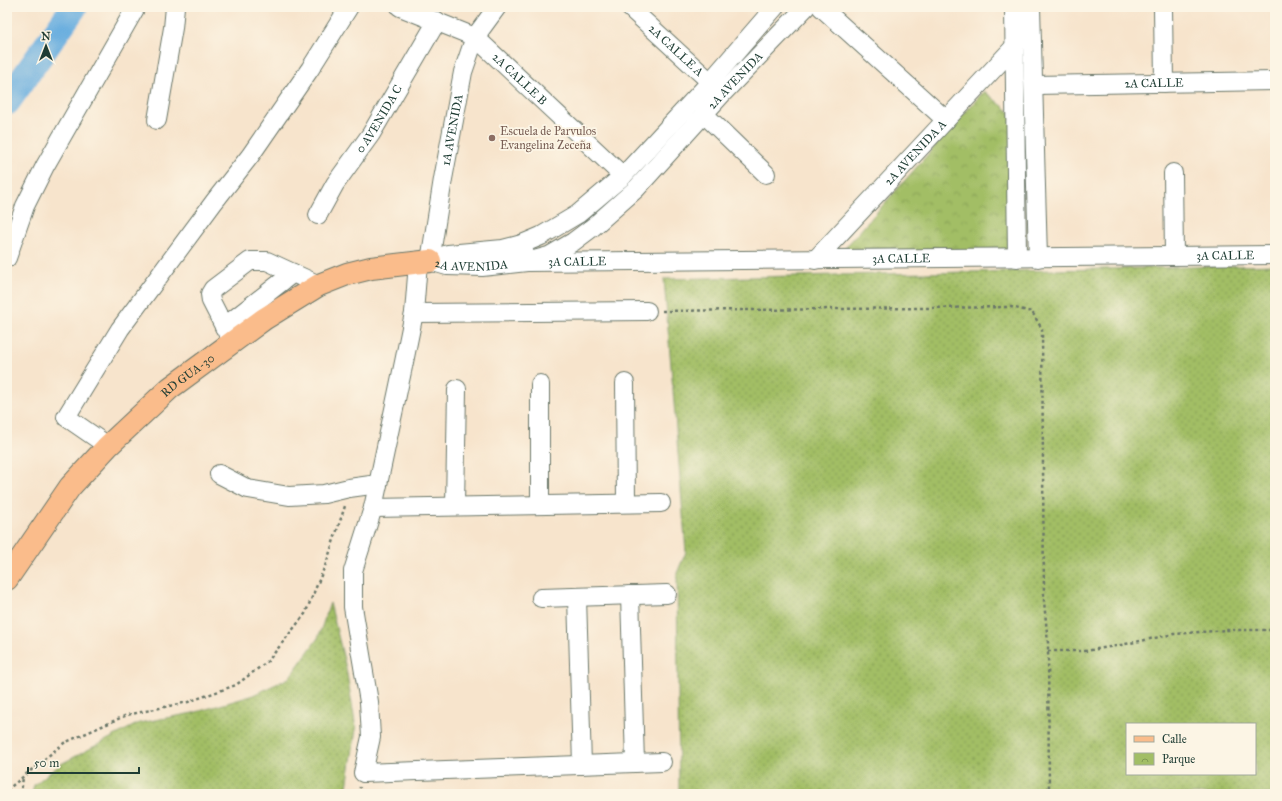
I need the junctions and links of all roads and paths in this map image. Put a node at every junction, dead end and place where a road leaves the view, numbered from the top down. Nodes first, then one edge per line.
1 (136, 7) edge
2 (175, 7) edge
3 (349, 7) edge
4 (400, 7) edge
5 (497, 7) edge
6 (629, 7) edge
7 (775, 7) edge
8 (806, 7) edge
9 (821, 7) edge
10 (1014, 7) edge
11 (1031, 7) edge
12 (1163, 7) edge
13 (437, 21) junction
14 (474, 37) junction
15 (1015, 46) junction
16 (1275, 81) edge
17 (1164, 83) junction
18 (1034, 85) junction
19 (716, 88) junction
20 (704, 114) junction
21 (157, 120) dead end
22 (946, 120) junction
23 (1173, 173) dead end
24 (766, 174) dead end
25 (623, 176) junction
26 (318, 215) dead end
27 (522, 244) junction
28 (1174, 256) junction
29 (1275, 256) edge
30 (7, 258) edge
31 (1017, 258) junction
32 (1038, 258) junction
33 (815, 260) junction
34 (424, 262) junction
35 (527, 262) junction
36 (293, 273) junction
37 (319, 286) junction
38 (647, 311) joint
39 (414, 313) junction
40 (228, 335) junction
41 (625, 383) dead end
42 (540, 384) dead end
43 (457, 389) dead end
44 (108, 446) junction
45 (218, 474) dead end
46 (378, 484) junction
47 (349, 488) junction
48 (626, 503) junction
49 (661, 503) dead end
50 (540, 505) junction
51 (455, 506) junction
52 (373, 508) junction
53 (7, 579) edge
54 (667, 594) dead end
55 (630, 595) junction
56 (577, 596) junction
57 (541, 598) dead end
58 (1275, 630) edge
59 (1048, 650) junction
60 (662, 762) dead end
61 (635, 763) junction
62 (582, 765) junction
63 (23, 776) junction
64 (7, 790) edge
65 (21, 794) edge
66 (1049, 794) edge

1 - 30 street
2 - 21 street
3 - 44 street
4 - 13 street, 2A CALLE B
5 - 14 street, 1A AVENIDA
6 - 19 street, 2A CALLE A
7 - 19 street, 2A AVENIDA
8 - 19 street, 2A AVENIDA
9 - 22 street
10 - 15 street
11 - 18 street
12 - 17 street
13 - 14 street, 2A CALLE B
13 - 26 street, 0 AVENIDA C
14 - 25 street, 2A CALLE B
14 - 34 street, 1A AVENIDA
15 - 22 street, 2A AVENIDA A
15 - 31 street
16 - 17 street, 2A CALLE
17 - 18 street, 2A CALLE
18 - 32 street
19 - 20 street, 2A AVENIDA
19 - 25 street, 2A AVENIDA
20 - 24 street
20 - 35 street, 2A AVENIDA
22 - 33 street, 2A AVENIDA A
23 - 28 street
25 - 27 street, 2A AVENIDA
27 - 34 street, 2A AVENIDA
27 - 35 street
28 - 29 street, 3A CALLE
28 - 32 street, 3A CALLE
31 - 32 street, 3A CALLE
31 - 33 street, 3A CALLE
33 - 35 street, 3A CALLE
34 - 35 street, 2A AVENIDA
34 - 37 main road, RD GUA-30
34 - 39 street, 1A AVENIDA
36 - 37 street
36 - 40 street
36 - 40 street
37 - 40 main road, RD GUA-30
38 - 39 street
38 - 59 path
39 - 46 street, 1A AVENIDA
40 - 44 main road, RD GUA-30
41 - 48 street
42 - 50 street
43 - 51 street
44 - 53 main road, RD GUA-30
45 - 47 street
46 - 47 street
46 - 52 street, 1A AVENIDA
47 - 63 path
48 - 49 street
48 - 50 street
50 - 51 street
51 - 52 street
52 - 62 street, 1A AVENIDA
54 - 55 street
55 - 56 street
55 - 61 street
56 - 57 street
56 - 62 street
58 - 59 path
59 - 66 path
60 - 61 street
61 - 62 street
63 - 64 path
63 - 65 path

